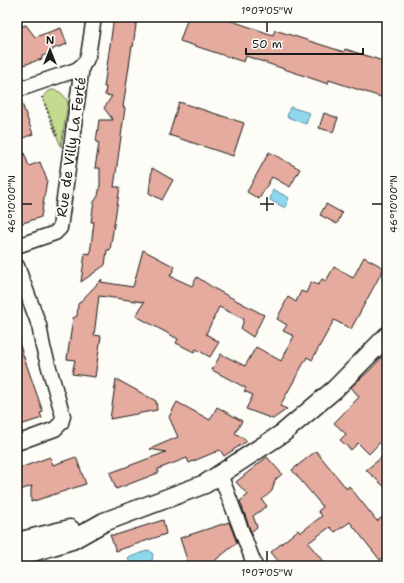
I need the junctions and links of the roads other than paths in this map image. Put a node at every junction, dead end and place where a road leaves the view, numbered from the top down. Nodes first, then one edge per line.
1 (94, 17) edge
2 (82, 66) junction
3 (17, 90) edge
4 (17, 246) edge
5 (17, 266) edge
6 (387, 336) edge
7 (17, 443) edge
8 (220, 474) junction
9 (104, 522) junction
10 (17, 542) edge
11 (17, 557) edge
12 (255, 566) edge

1 - 2 street, Rue de Villy La Ferté
2 - 3 street
2 - 4 street, Rue de Villy La Ferté
5 - 7 street
6 - 8 street
8 - 9 street
8 - 12 street
9 - 10 street
9 - 11 street

